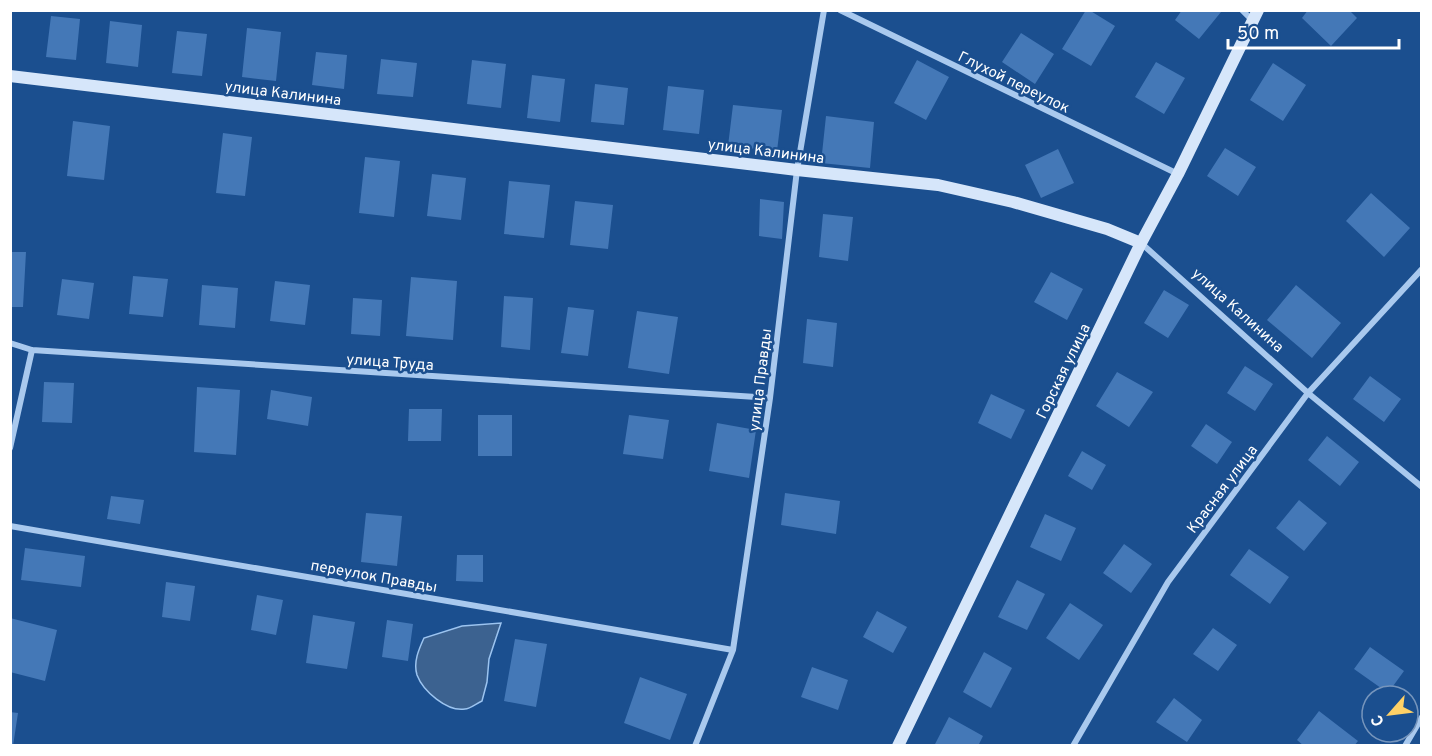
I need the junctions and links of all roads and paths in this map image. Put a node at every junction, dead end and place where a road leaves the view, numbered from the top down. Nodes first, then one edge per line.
1 (824, 10) edge
2 (840, 10) edge
3 (1242, 10) edge
4 (1255, 15) edge
5 (10, 76) edge
6 (797, 170) junction
7 (1178, 174) junction
8 (1141, 243) junction
9 (1422, 269) edge
10 (10, 343) edge
11 (32, 350) junction
12 (1308, 393) junction
13 (770, 398) junction
14 (10, 448) edge
15 (1422, 487) edge
16 (10, 526) edge
17 (734, 650) junction
18 (1422, 717) edge
19 (695, 746) edge
20 (898, 746) edge
21 (1073, 746) edge
22 (1406, 746) edge

1 - 6 street, улица Правды
2 - 7 street, Глухой переулок
3 - 4 street
4 - 7 main road, Горская улица
5 - 6 main road, улица Калинина
6 - 8 main road, улица Калинина
6 - 13 street, улица Правды
7 - 8 main road, Горская улица
8 - 12 street, улица Калинина
8 - 20 main road, Горская улица
9 - 12 street, Красная улица
10 - 11 street, улица Труда
11 - 13 street, улица Труда
11 - 14 street
12 - 15 street, улица Калинина
12 - 21 street, Красная улица
13 - 17 street, улица Правды
16 - 17 street, переулок Правды
17 - 19 street, улица Правды
18 - 22 street

